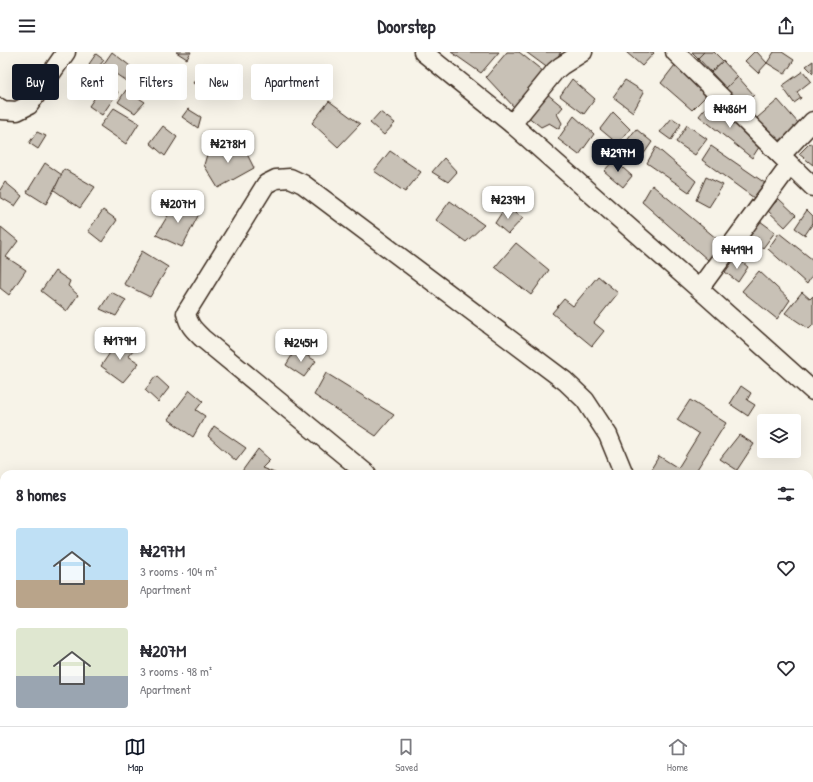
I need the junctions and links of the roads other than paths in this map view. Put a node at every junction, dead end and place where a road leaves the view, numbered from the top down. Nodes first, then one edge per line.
1 (66, 52) edge
2 (424, 52) edge
3 (583, 52) edge
4 (676, 52) edge
5 (0, 108) edge
6 (813, 122) edge
7 (512, 124) junction
8 (785, 160) junction
9 (813, 187) edge
10 (699, 289) junction
11 (813, 391) edge
12 (362, 470) edge
13 (622, 470) edge

1 - 5 street
2 - 7 street
3 - 7 street
4 - 8 street
6 - 8 street
7 - 10 street
8 - 9 street
8 - 10 street
10 - 11 street
12 - 13 street

